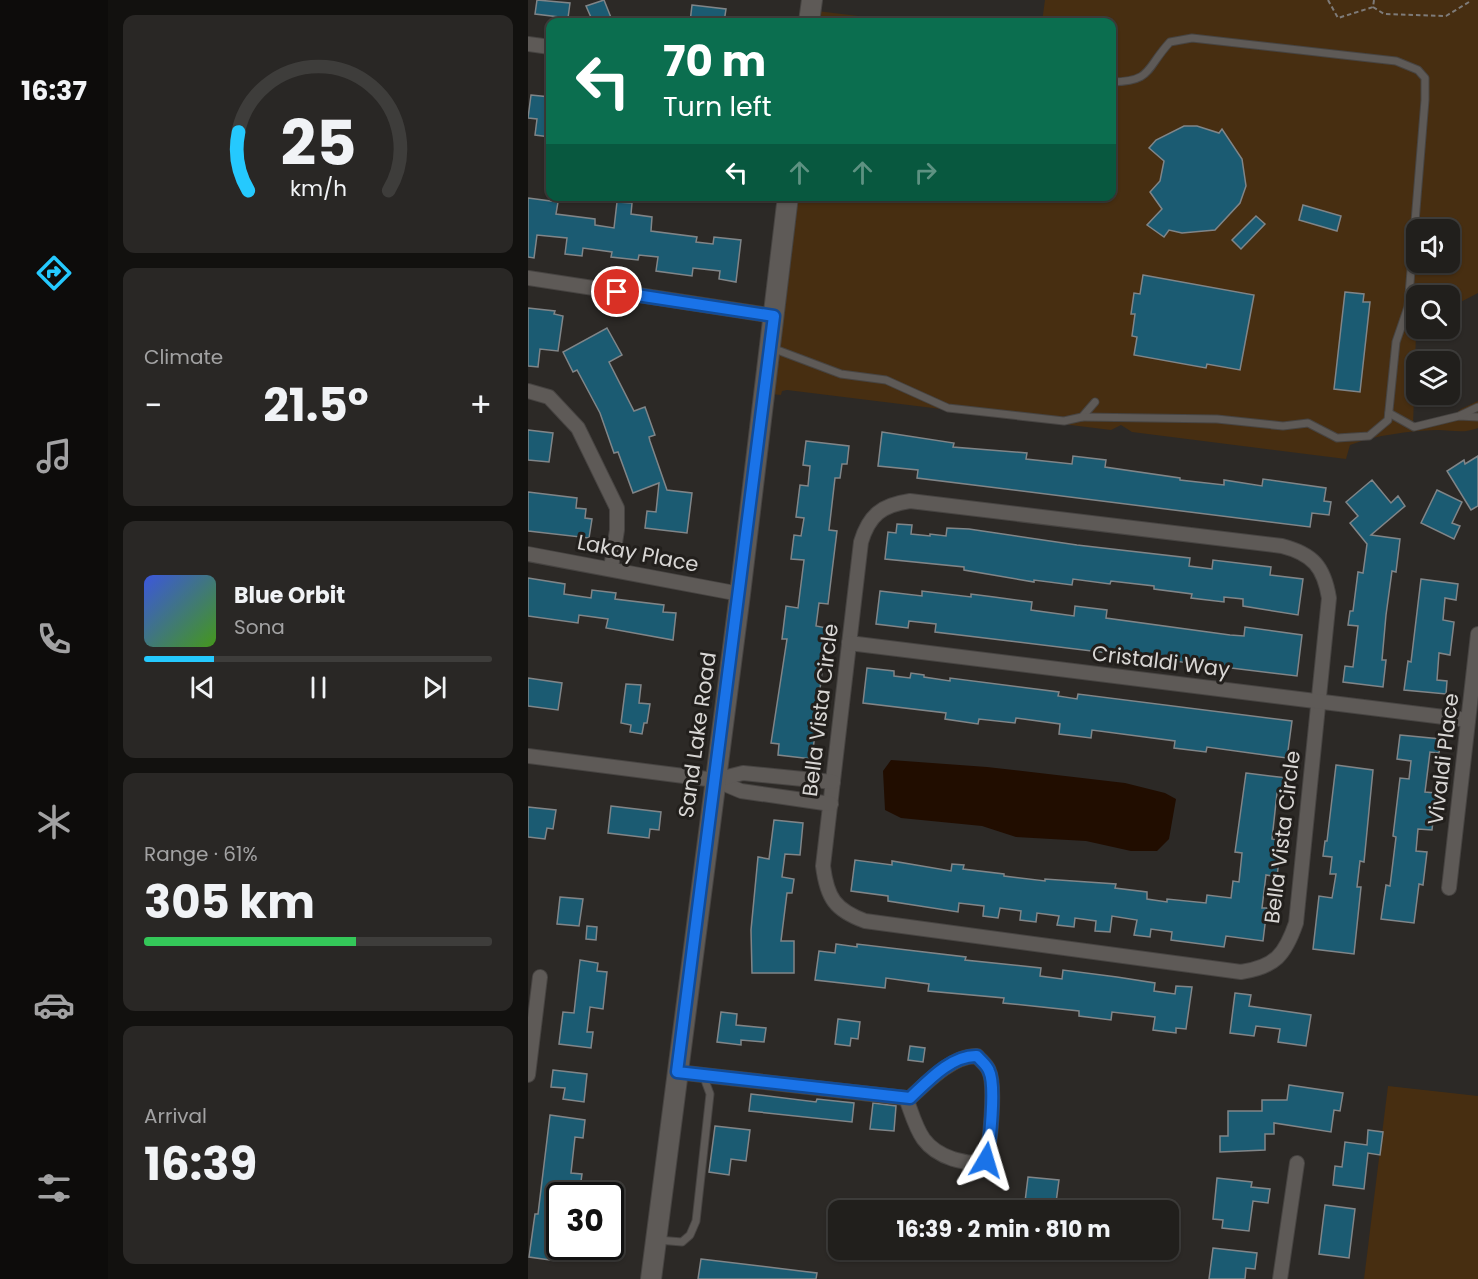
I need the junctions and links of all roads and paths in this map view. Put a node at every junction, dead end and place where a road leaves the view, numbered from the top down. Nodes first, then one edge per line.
1 (812, 0) edge
2 (1328, 0) edge
3 (1374, 0) edge
4 (1469, 2) dead end
5 (1373, 7) junction
6 (810, 18) edge
7 (528, 45) edge
8 (546, 47) edge
9 (1116, 82) edge
10 (787, 201) edge
11 (528, 278) edge
12 (774, 316) junction
13 (770, 347) junction
14 (528, 391) edge
15 (1095, 402) dead end
16 (1478, 407) edge
17 (1389, 413) junction
18 (1459, 416) junction
19 (1082, 417) junction
20 (1478, 417) edge
21 (528, 555) edge
22 (611, 568) junction
23 (740, 594) junction
24 (1478, 634) edge
25 (849, 643) junction
26 (1319, 702) junction
27 (1468, 720) junction
28 (528, 756) edge
29 (785, 777) junction
30 (715, 780) junction
31 (833, 782) junction
32 (783, 797) junction
33 (831, 804) junction
34 (1449, 888) dead end
35 (540, 977) dead end
36 (677, 1072) junction
37 (528, 1075) edge
38 (703, 1075) junction
39 (906, 1098) junction
40 (1297, 1163) dead end
41 (656, 1240) junction
42 (651, 1279) edge
43 (1280, 1279) edge

1 - 6 street
2 - 5 path
3 - 5 path
4 - 5 path
7 - 8 street
9 - 17 lane
10 - 12 street, Sand Lake Road
11 - 12 street
12 - 13 street, Sand Lake Road
13 - 19 lane
13 - 23 street, Sand Lake Road
14 - 22 street
15 - 19 lane
16 - 18 lane
17 - 18 lane
17 - 19 lane
18 - 20 lane
21 - 22 street, Lakay Place
22 - 23 street, Lakay Place
23 - 30 street, Sand Lake Road
24 - 27 street, Vivaldi Place
25 - 26 street, Cristaldi Way
25 - 26 street, Bella Vista Circle
25 - 31 street, Bella Vista Circle
26 - 27 street, Cristaldi Way
26 - 33 street, Bella Vista Circle
27 - 34 street, Vivaldi Place
28 - 30 street
29 - 30 street
29 - 31 street
29 - 32 street
30 - 32 street
30 - 36 street, Sand Lake Road
31 - 33 street, Bella Vista Circle
32 - 33 street
35 - 37 street
36 - 38 street
36 - 41 street, Sand Lake Road
38 - 39 street
38 - 41 lane
39 - 39 street
40 - 43 street
41 - 42 street, Sand Lake Road

